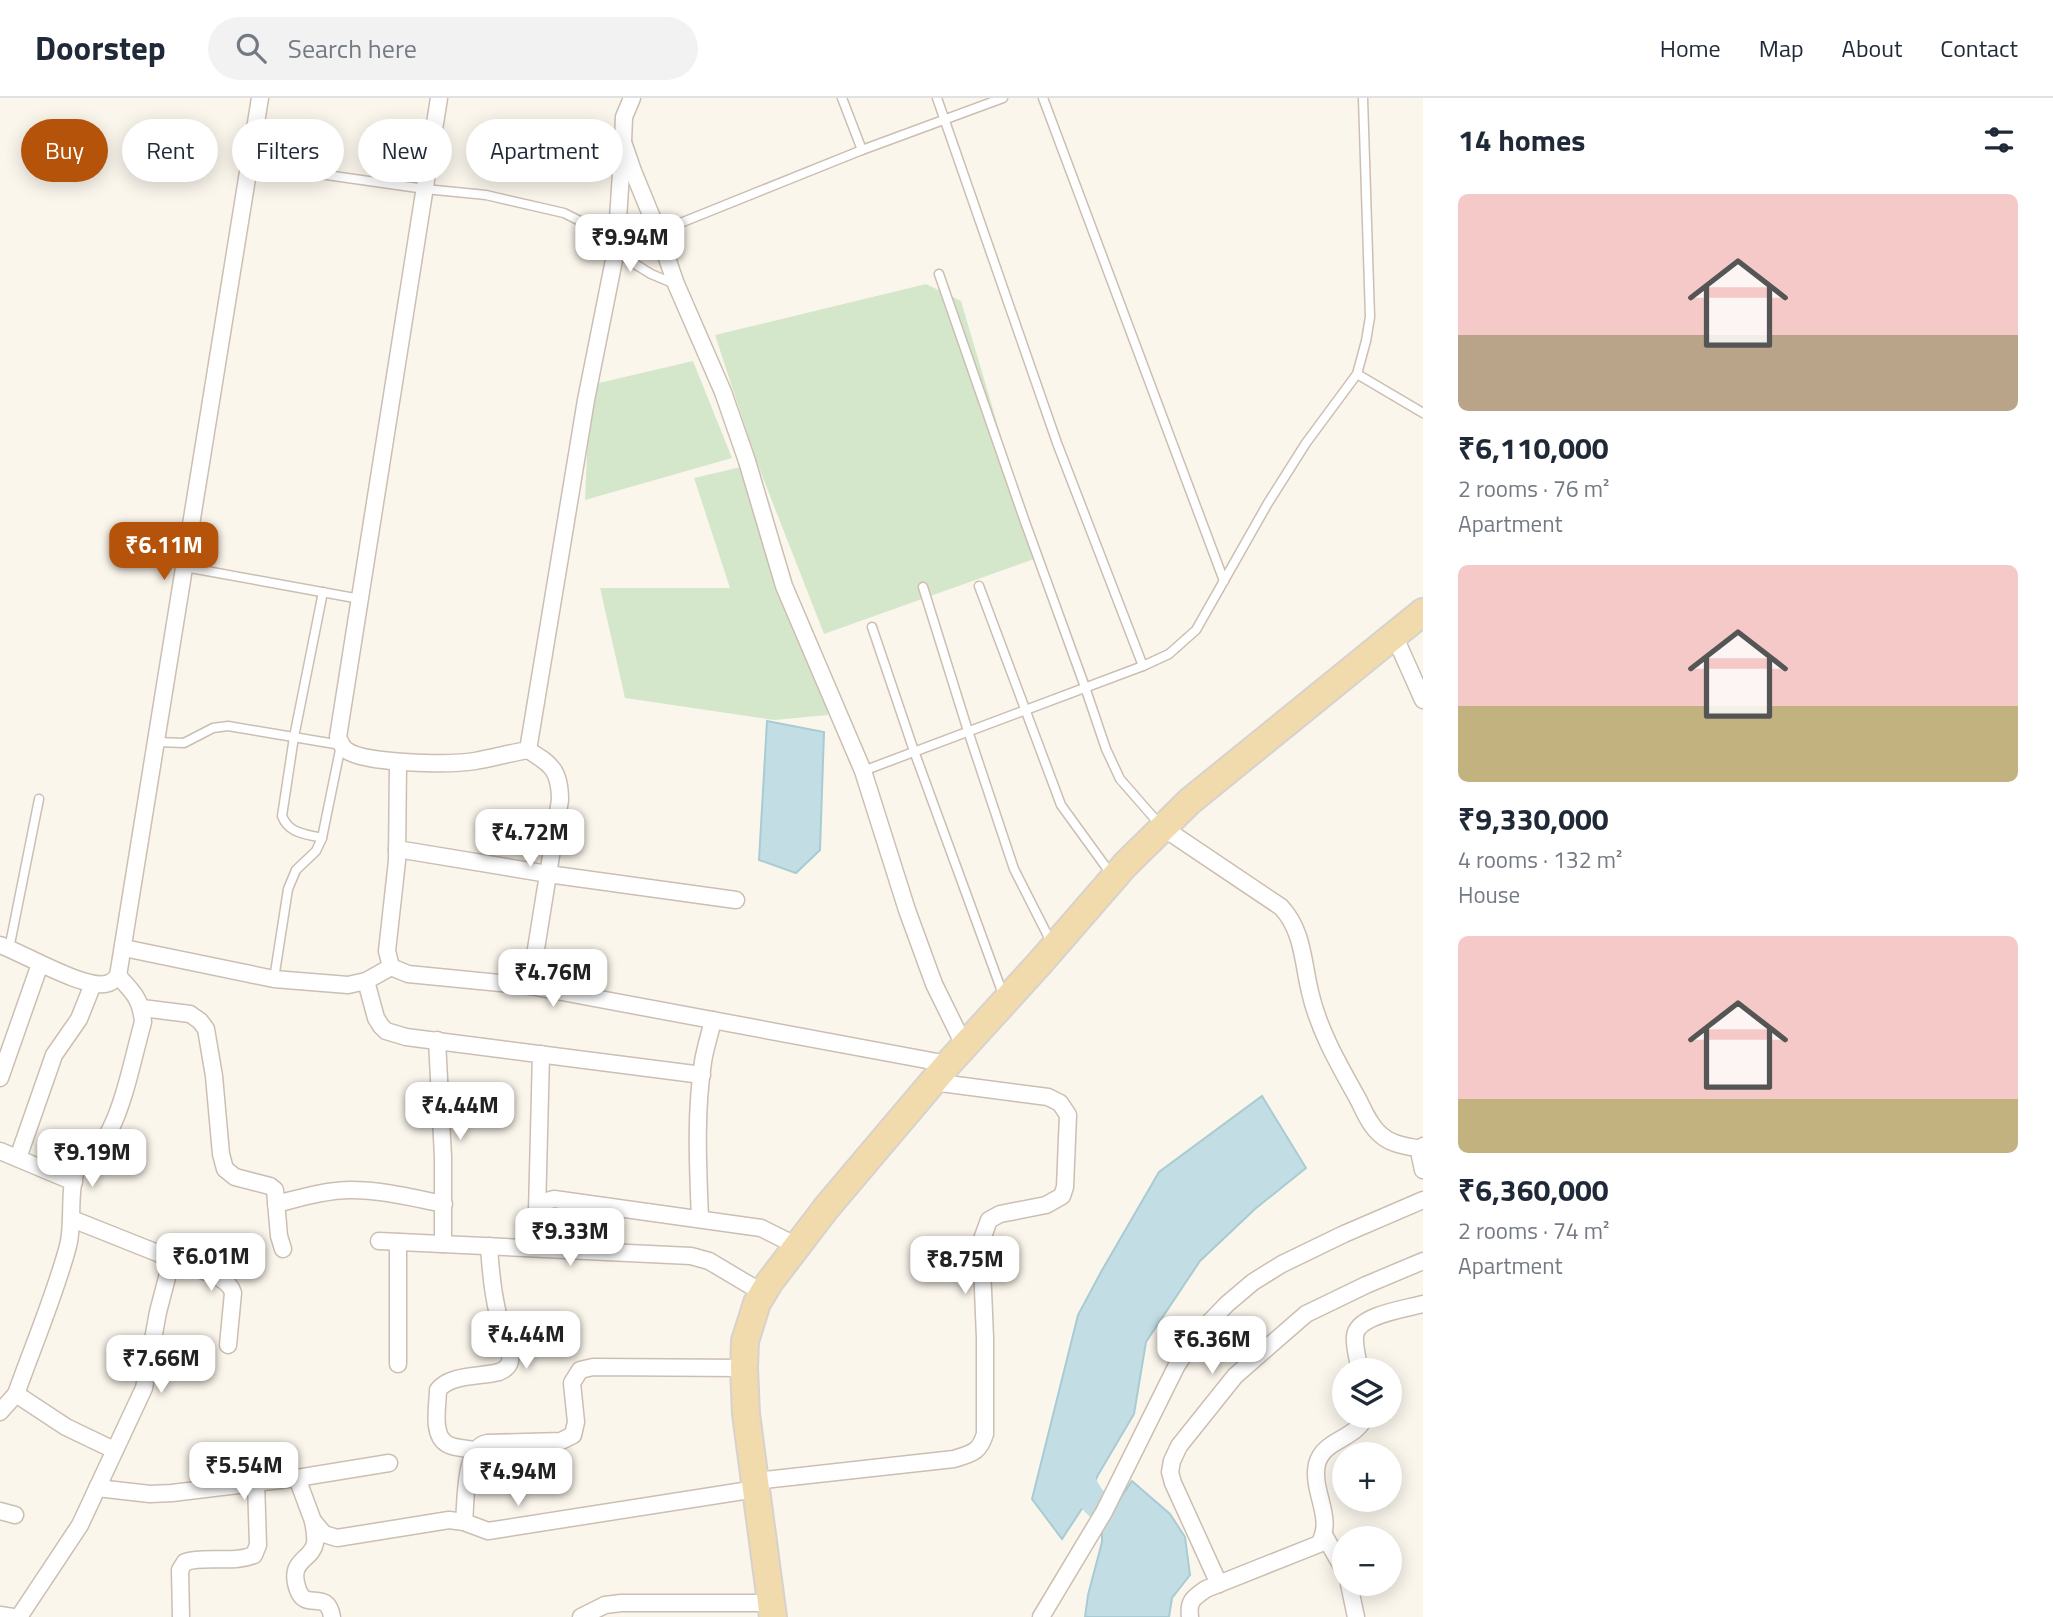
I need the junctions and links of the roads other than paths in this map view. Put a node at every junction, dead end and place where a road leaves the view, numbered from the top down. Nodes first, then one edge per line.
1 (260, 98) edge
2 (439, 98) edge
3 (632, 98) edge
4 (842, 98) edge
5 (937, 98) edge
6 (1003, 98) edge
7 (1043, 98) edge
8 (1363, 98) edge
9 (256, 119) edge
10 (945, 119) junction
11 (623, 142) joint
12 (862, 150) junction
13 (344, 177) edge
14 (246, 182) edge
15 (620, 182) edge
16 (425, 189) junction
17 (658, 232) junction
18 (616, 250) junction
19 (939, 274) dead end
20 (676, 284) junction
21 (1357, 374) junction
22 (1423, 413) edge
23 (185, 567) junction
24 (1224, 581) junction
25 (979, 586) dead end
26 (923, 587) dead end
27 (323, 592) junction
28 (360, 599) junction
29 (1423, 612) edge
30 (872, 627) dead end
31 (1394, 635) junction
32 (1143, 666) junction
33 (1085, 687) junction
34 (1423, 700) edge
35 (1026, 709) junction
36 (968, 731) junction
37 (294, 737) junction
38 (157, 742) junction
39 (341, 745) junction
40 (528, 750) junction
41 (914, 751) junction
42 (398, 762) junction
43 (863, 771) junction
44 (39, 799) dead end
45 (1162, 827) junction
46 (323, 838) junction
47 (397, 849) junction
48 (548, 874) junction
49 (1114, 878) junction
50 (736, 900) dead end
51 (5, 947) edge
52 (124, 947) junction
53 (1054, 948) junction
54 (40, 964) junction
55 (391, 967) junction
56 (118, 976) junction
57 (274, 979) junction
58 (366, 981) junction
59 (93, 984) junction
60 (530, 986) junction
61 (1006, 1000) junction
62 (142, 1008) junction
63 (713, 1020) junction
64 (437, 1040) junction
65 (541, 1054) junction
66 (949, 1064) junction
67 (702, 1075) junction
68 (0, 1078) edge
69 (1422, 1147) edge
70 (0, 1151) edge
71 (18, 1158) junction
72 (1423, 1170) edge
73 (74, 1182) junction
74 (1423, 1200) edge
75 (276, 1204) junction
76 (444, 1204) junction
77 (537, 1214) junction
78 (72, 1219) junction
79 (700, 1219) junction
80 (379, 1241) dead end
81 (398, 1242) junction
82 (443, 1244) junction
83 (489, 1246) junction
84 (797, 1246) junction
85 (537, 1248) junction
86 (283, 1249) dead end
87 (167, 1260) junction
88 (1423, 1261) edge
89 (763, 1293) junction
90 (1423, 1304) edge
91 (228, 1345) dead end
92 (1358, 1358) edge
93 (398, 1364) dead end
94 (744, 1368) junction
95 (16, 1394) junction
96 (0, 1412) edge
97 (1359, 1428) edge
98 (114, 1450) junction
99 (475, 1450) junction
100 (390, 1463) dead end
101 (297, 1478) junction
102 (257, 1482) junction
103 (755, 1485) junction
104 (97, 1488) junction
105 (313, 1521) junction
106 (464, 1522) junction
107 (1324, 1535) junction
108 (1332, 1549) edge
109 (1219, 1584) junction
110 (1352, 1596) edge
111 (772, 1610) edge
112 (0, 1615) edge
113 (13, 1617) edge
114 (19, 1617) edge
115 (181, 1617) edge
116 (332, 1617) edge
117 (581, 1617) edge
118 (1041, 1617) edge
119 (1191, 1617) edge
120 (1356, 1617) edge

1 - 9 street
2 - 16 street
3 - 11 street
4 - 12 lane
5 - 10 lane
6 - 10 lane
7 - 24 lane
8 - 21 lane
10 - 12 lane
10 - 32 lane
11 - 17 street
12 - 17 lane
13 - 16 lane
14 - 23 street
15 - 18 street
16 - 18 lane
16 - 28 street
17 - 20 street
18 - 20 lane
18 - 40 street
19 - 33 lane
20 - 43 street
21 - 22 lane
21 - 24 lane
23 - 27 lane
23 - 38 street
24 - 32 lane
25 - 35 lane
26 - 36 lane
27 - 28 lane
27 - 37 lane
28 - 39 street
29 - 31 main road
30 - 41 lane
31 - 34 street
31 - 45 main road
32 - 33 lane
33 - 35 lane
33 - 45 lane
35 - 36 lane
35 - 49 lane
36 - 41 lane
36 - 53 lane
37 - 38 lane
37 - 39 lane
37 - 46 lane
38 - 52 street
39 - 42 street
39 - 46 lane
40 - 42 street
40 - 48 street
41 - 43 lane
41 - 61 lane
42 - 47 street
43 - 66 street
44 - 51 lane
45 - 49 main road
45 - 69 street
46 - 57 lane
47 - 48 street
47 - 55 street
48 - 50 street
48 - 60 street
49 - 53 main road
51 - 54 street
52 - 56 street
52 - 57 street
53 - 61 main road
54 - 59 street
54 - 68 street
55 - 58 street
55 - 60 street
56 - 59 street
56 - 62 street
57 - 58 street
58 - 64 street
59 - 71 street
60 - 63 street
61 - 66 main road
62 - 73 street
62 - 75 street
63 - 66 street
63 - 67 street
64 - 65 street
64 - 76 street
65 - 67 street
65 - 77 street
66 - 84 main road
66 - 103 street
67 - 79 street
69 - 72 street
70 - 71 street
71 - 73 street
73 - 78 street
74 - 118 street
75 - 76 street
75 - 86 street
76 - 82 street
77 - 79 street
77 - 85 street
78 - 87 street
78 - 95 street
79 - 84 street
80 - 81 street
81 - 82 street
81 - 93 street
82 - 83 street
83 - 85 street
83 - 99 street
84 - 89 main road
85 - 89 street
87 - 91 street
87 - 98 street
88 - 109 street
89 - 94 main road
90 - 92 street
94 - 99 street
94 - 103 main road
95 - 96 street
95 - 98 street
97 - 107 street
98 - 104 street
99 - 106 street
100 - 101 street
101 - 102 street
101 - 105 street
102 - 104 street
102 - 115 street
103 - 106 street
103 - 111 main road
104 - 114 street
105 - 106 street
105 - 116 street
107 - 108 street
107 - 109 street
109 - 119 street
110 - 120 street
111 - 117 street
112 - 113 street

